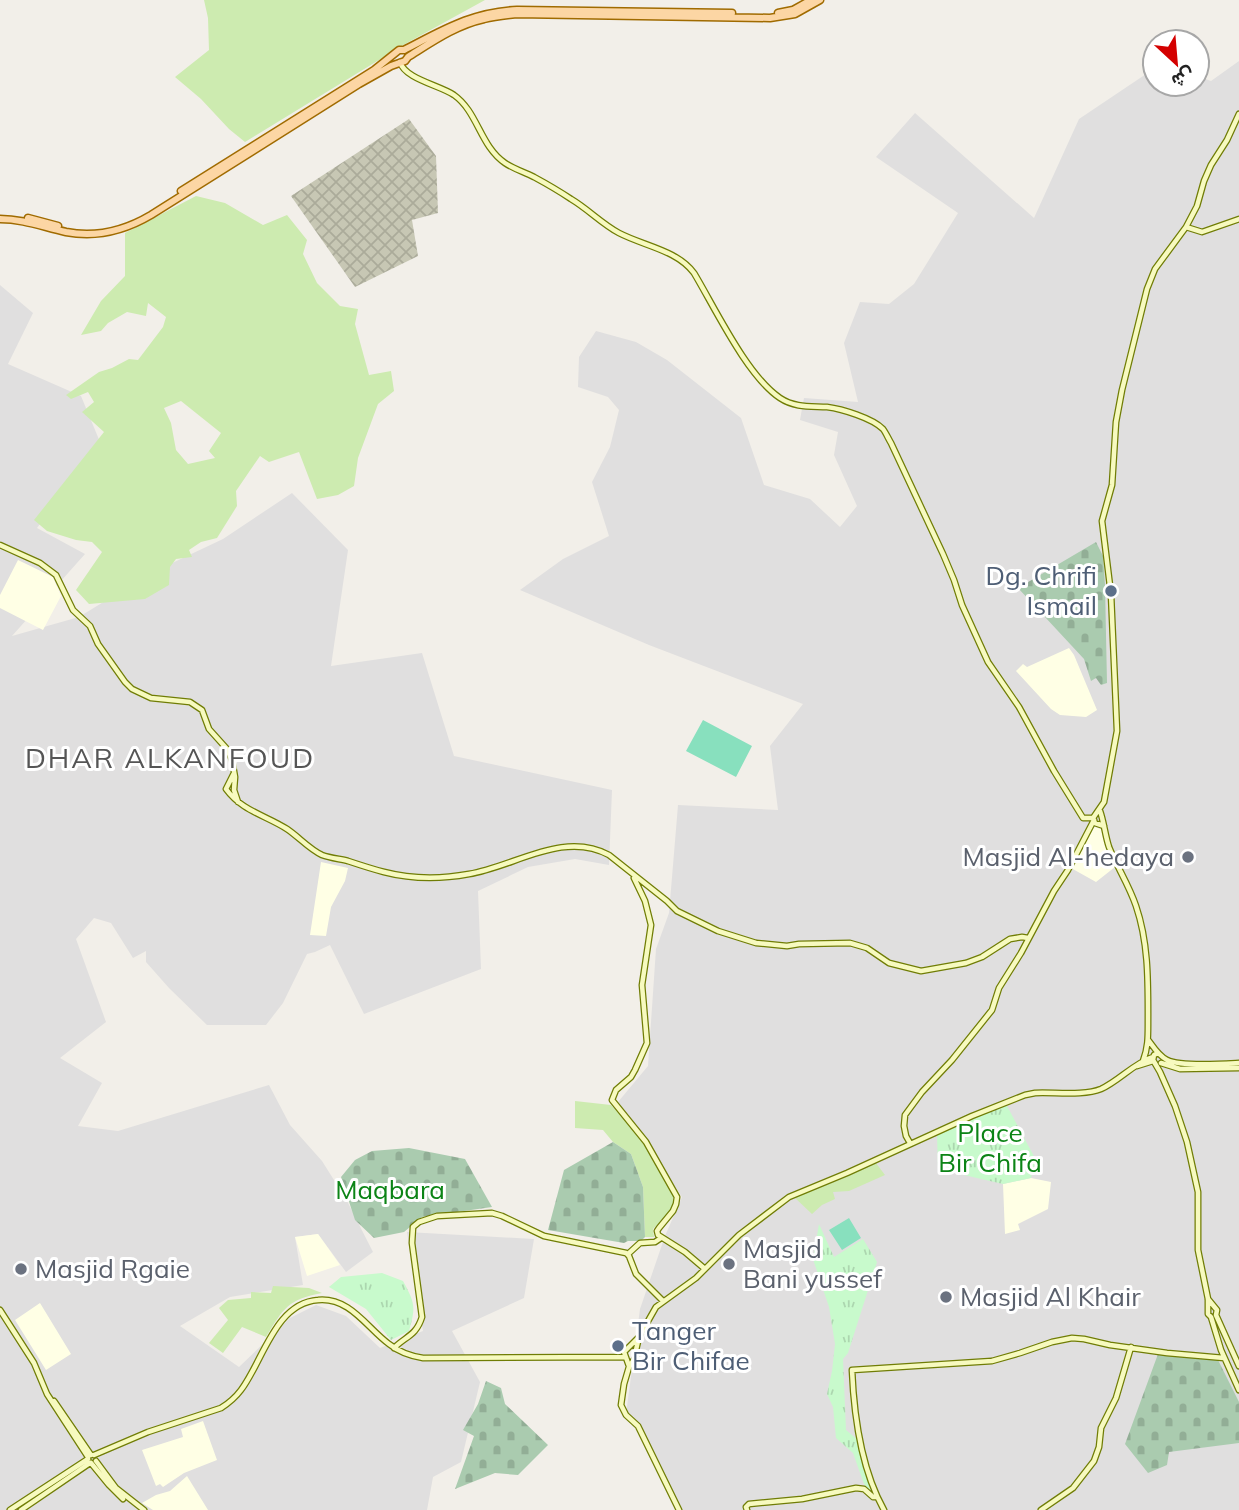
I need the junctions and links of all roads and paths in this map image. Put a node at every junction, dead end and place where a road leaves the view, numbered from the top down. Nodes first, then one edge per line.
1 (811, 0) edge
2 (820, 0) edge
3 (404, 58) junction
4 (1239, 114) edge
5 (0, 217) edge
6 (1239, 219) edge
7 (1186, 226) junction
8 (0, 545) edge
9 (1098, 820) junction
10 (632, 875) junction
11 (1028, 938) junction
12 (1148, 1042) junction
13 (1157, 1060) junction
14 (1143, 1061) junction
15 (1239, 1066) edge
16 (1136, 1067) junction
17 (910, 1143) junction
18 (661, 1238) junction
19 (628, 1254) junction
20 (705, 1269) junction
21 (663, 1301) junction
22 (0, 1310) edge
23 (1213, 1316) junction
24 (639, 1337) junction
25 (394, 1348) junction
26 (1131, 1348) junction
27 (636, 1350) junction
28 (627, 1355) junction
29 (1224, 1358) junction
30 (1239, 1366) edge
31 (1239, 1390) edge
32 (92, 1459) junction
33 (877, 1497) junction
34 (27, 1502) junction
35 (10, 1510) edge
36 (21, 1510) edge
37 (141, 1510) edge
38 (679, 1510) edge
39 (747, 1510) edge
40 (884, 1510) edge
41 (1041, 1510) edge

1 - 3 main road
2 - 3 main road
3 - 5 main road
3 - 5 main road
3 - 9 street
4 - 7 street
6 - 7 street
7 - 9 street
8 - 10 street
9 - 11 street
9 - 12 street
10 - 11 street
10 - 18 street
11 - 17 street
12 - 13 street
12 - 14 street
13 - 14 street
13 - 15 street
13 - 16 street
13 - 23 street
14 - 16 street
16 - 17 street
17 - 20 street
18 - 19 street
18 - 20 street
19 - 21 street
19 - 25 street
20 - 21 street
21 - 24 street
22 - 32 street
23 - 29 street
23 - 30 street
24 - 27 street
24 - 28 street
25 - 28 street
25 - 32 street
26 - 29 street
26 - 33 street
26 - 41 street
27 - 28 street
27 - 28 street
28 - 38 street
29 - 31 street
32 - 34 street
32 - 37 street
33 - 39 street
33 - 40 street
34 - 35 street
34 - 36 street

